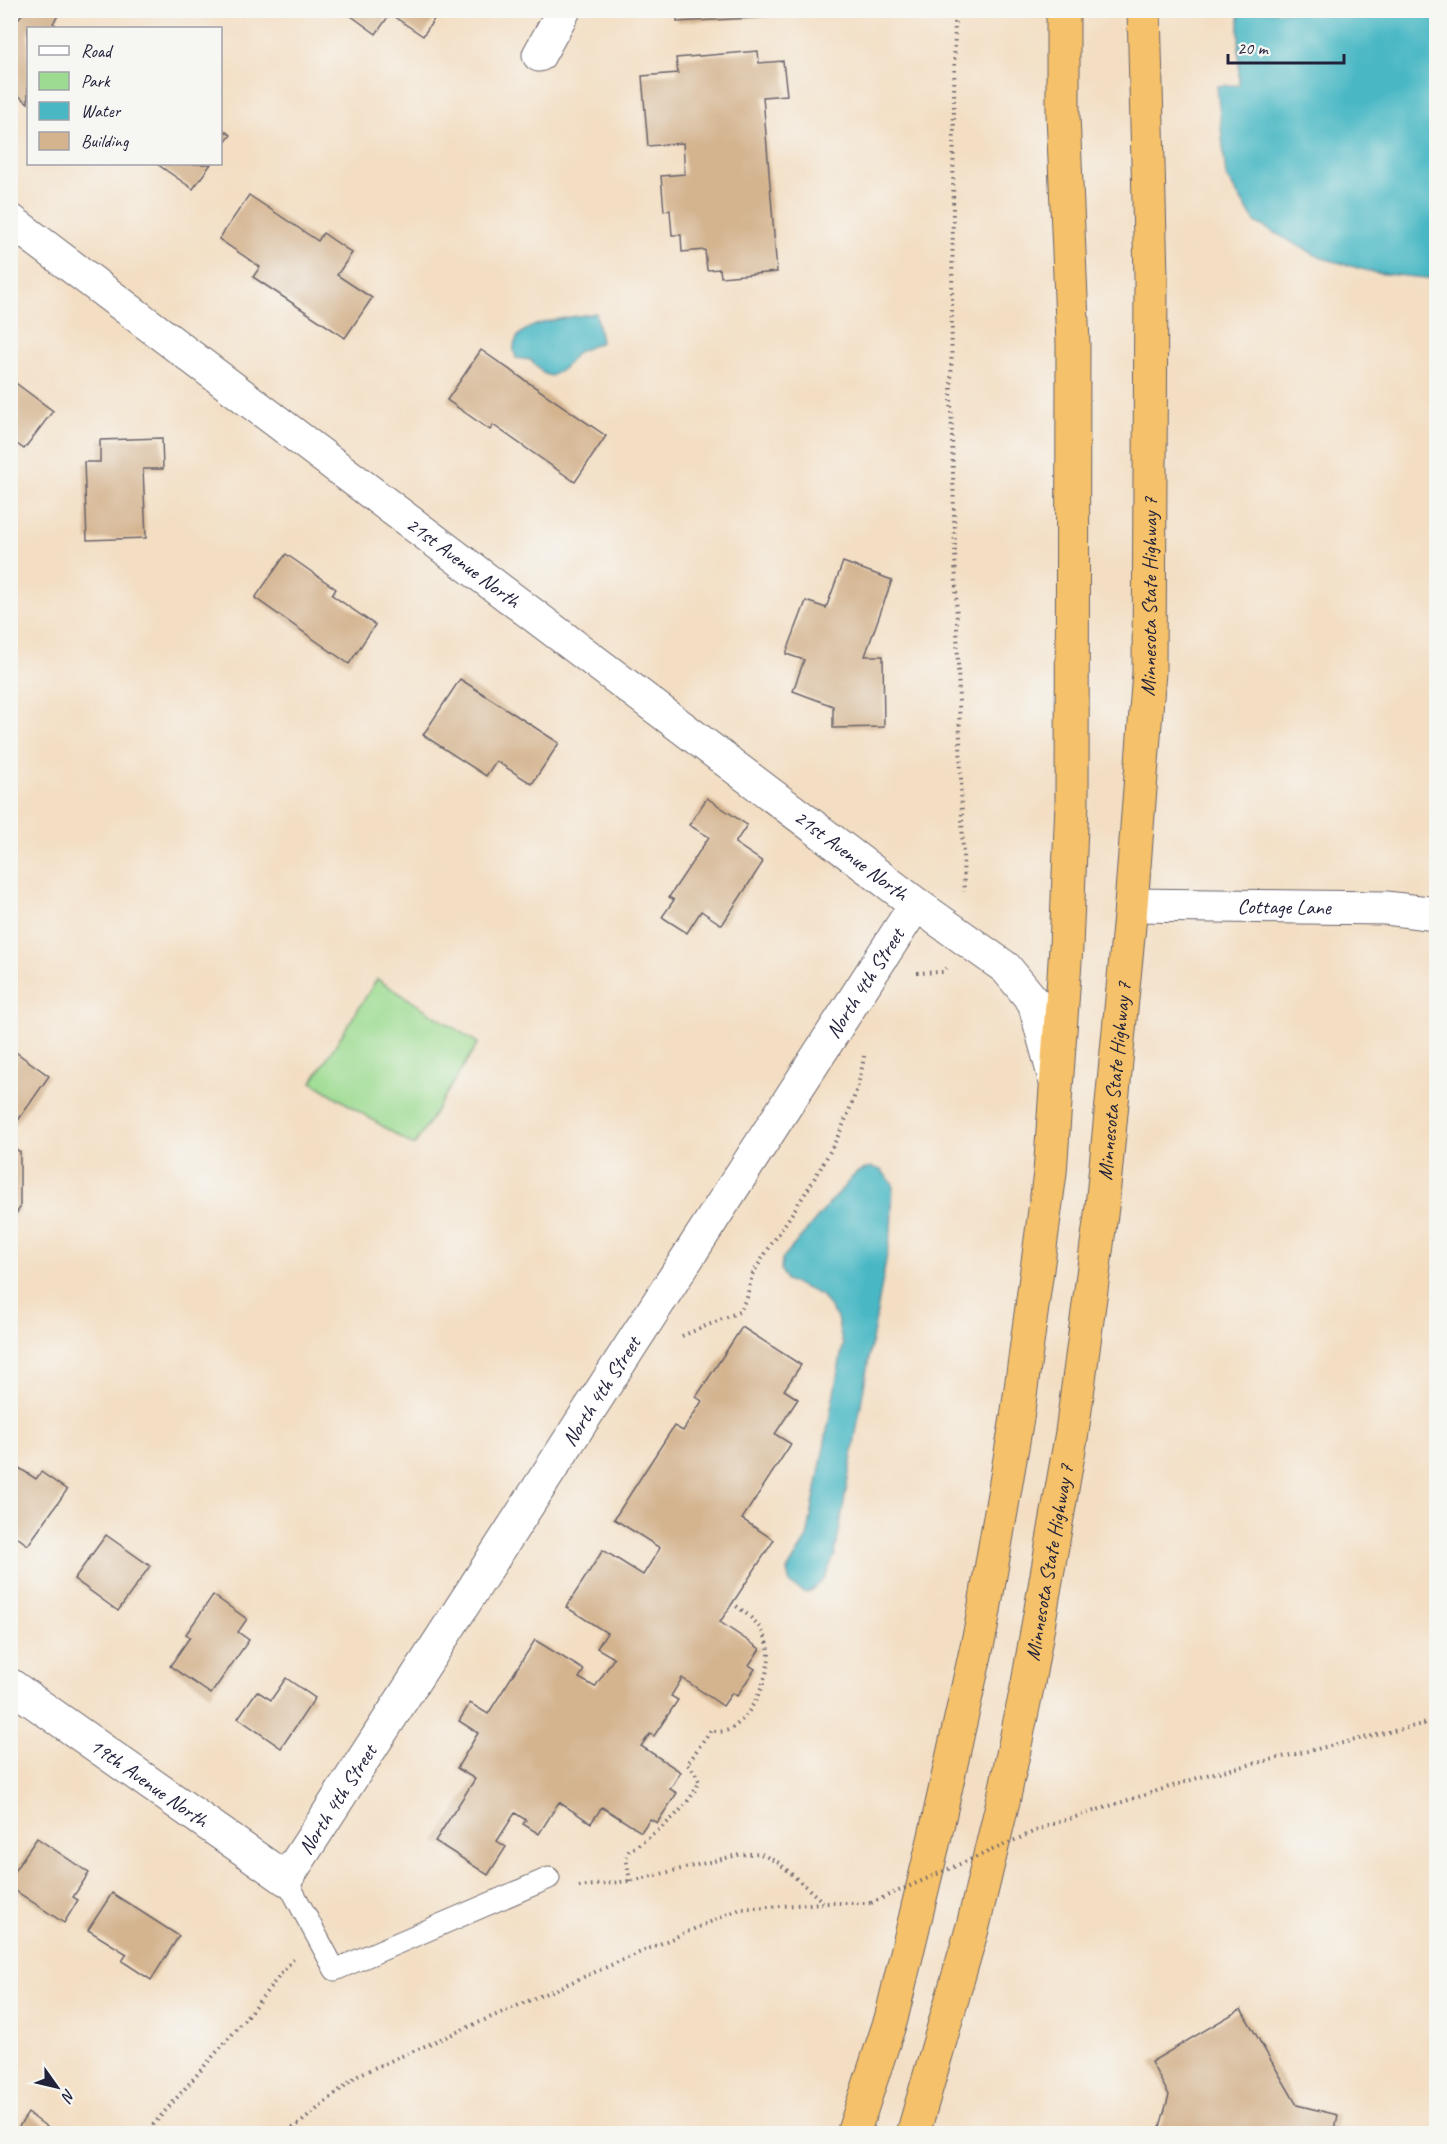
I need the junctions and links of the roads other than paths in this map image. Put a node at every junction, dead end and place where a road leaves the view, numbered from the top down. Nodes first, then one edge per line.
1 (564, 10) edge
2 (1063, 10) edge
3 (1144, 10) edge
4 (539, 55) dead end
5 (10, 220) edge
6 (916, 904) junction
7 (1131, 905) junction
8 (1437, 914) edge
9 (1056, 1082) junction
10 (10, 1685) edge
11 (549, 1878) road end
12 (286, 1879) junction
13 (853, 2133) edge
14 (913, 2133) edge

1 - 4 street
2 - 9 highway
3 - 7 highway, Minnesota State Highway 7
5 - 6 street, 21st Avenue North
6 - 9 street, 21st Avenue North
6 - 12 street, North 4th Street
7 - 8 street, Cottage Lane
7 - 14 highway, Minnesota State Highway 7
9 - 13 highway
10 - 12 street, 19th Avenue North
11 - 12 lane

